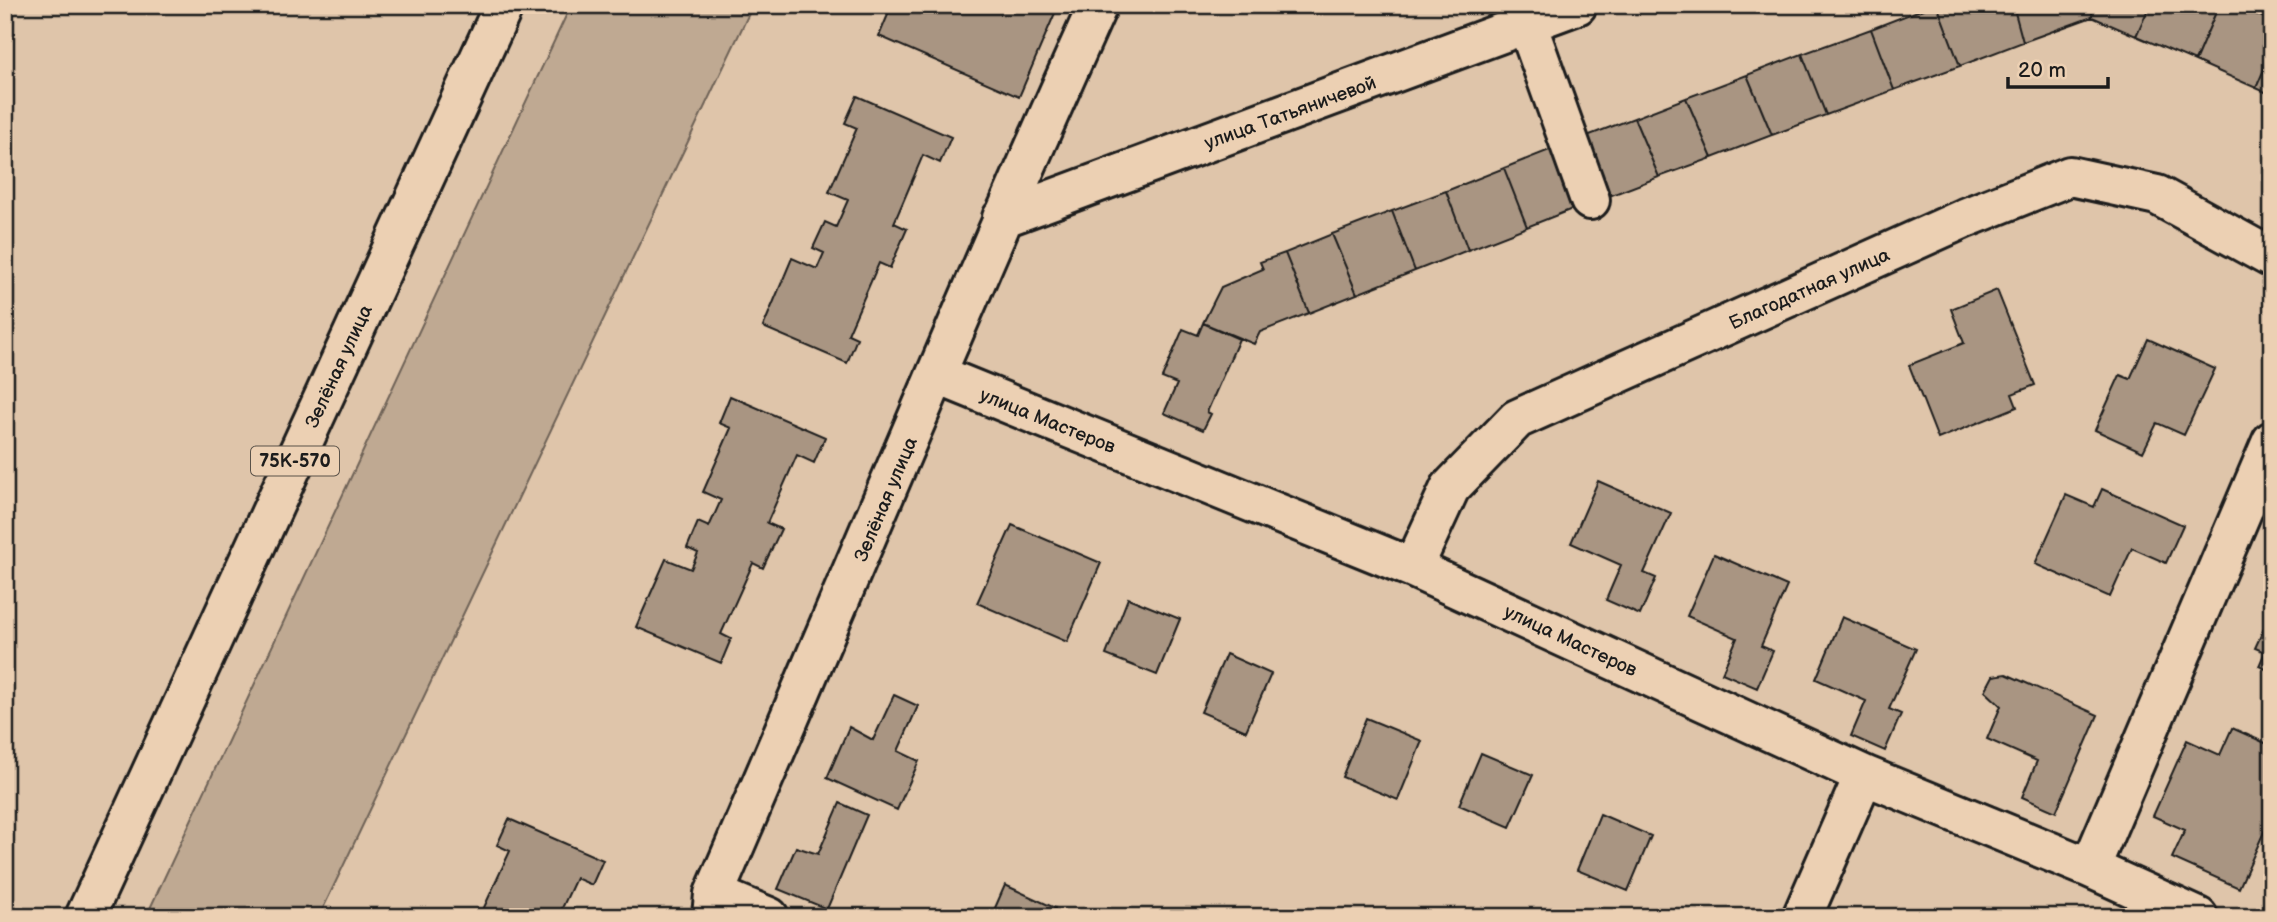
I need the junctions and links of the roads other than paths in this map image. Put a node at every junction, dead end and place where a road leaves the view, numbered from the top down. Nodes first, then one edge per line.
1 (504, 5) edge
2 (1098, 5) edge
3 (1577, 5) edge
4 (1527, 24) junction
5 (1590, 201) dead end
6 (1002, 218) junction
7 (2272, 258) edge
8 (938, 375) junction
9 (2272, 442) edge
10 (1413, 568) junction
11 (1864, 775) junction
12 (2090, 868) junction
13 (713, 906) edge
14 (85, 917) edge
15 (769, 917) edge
16 (1802, 917) edge
17 (2198, 917) edge

1 - 14 street, Зелёная улица / 75К-570
2 - 6 street, Зелёная улица
3 - 4 street, улица Татьяничевой
4 - 5 street
4 - 6 street, улица Татьяничевой
6 - 8 street, Зелёная улица
7 - 10 street, Благодатная улица
8 - 10 street, улица Мастеров
8 - 13 street, Зелёная улица
9 - 12 street
10 - 11 street, улица Мастеров
11 - 12 street, улица Мастеров
11 - 16 street
12 - 17 street, улица Мастеров
13 - 15 street

